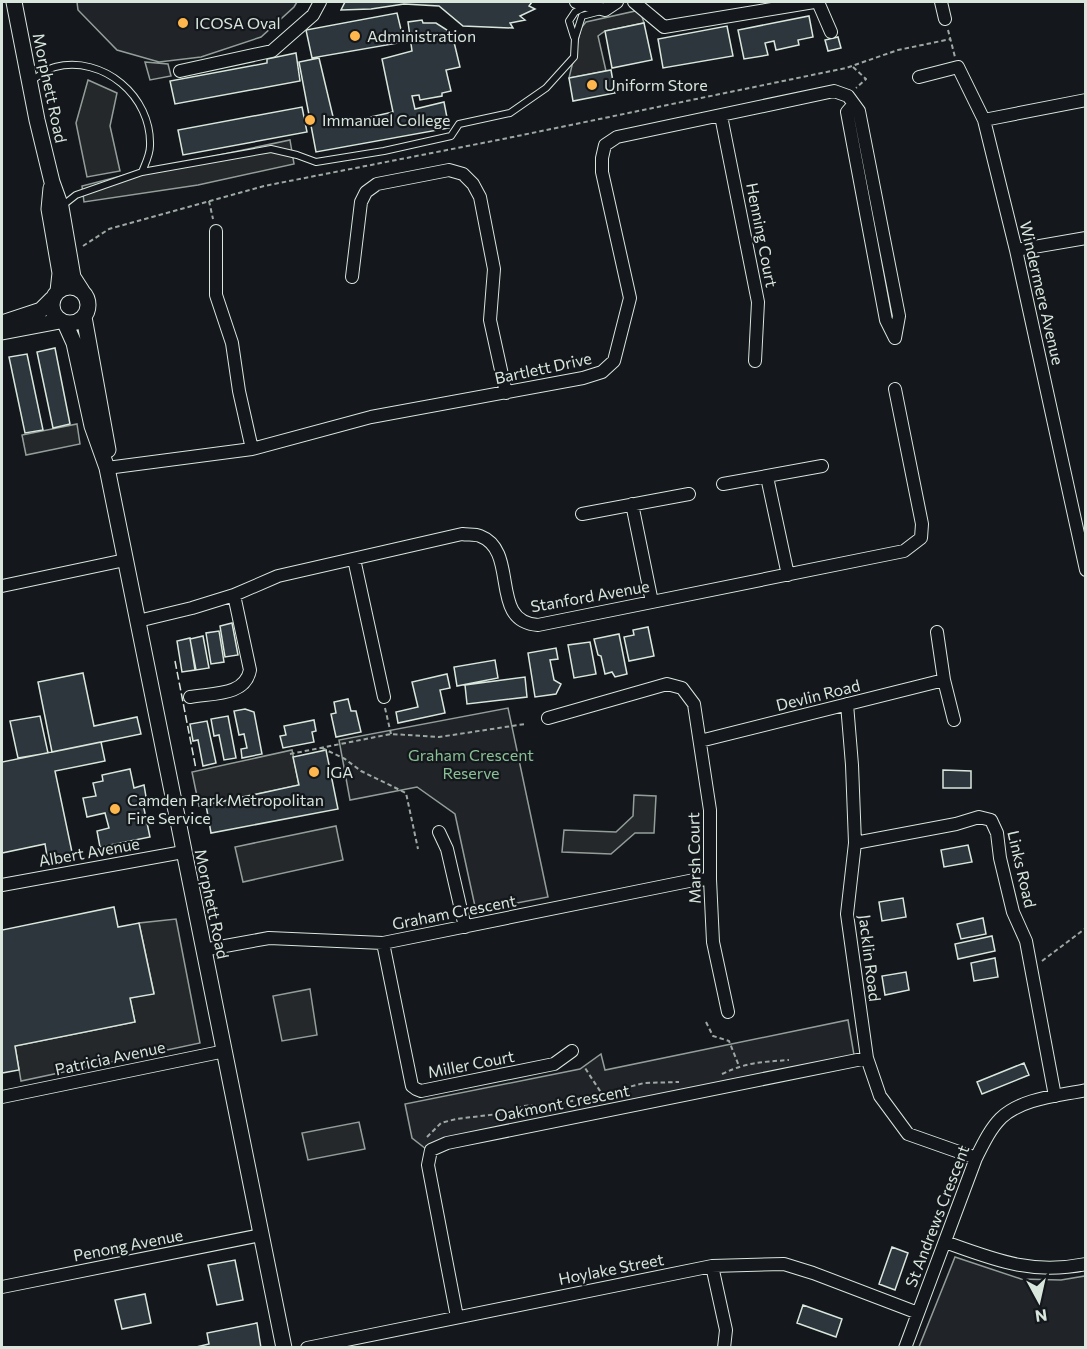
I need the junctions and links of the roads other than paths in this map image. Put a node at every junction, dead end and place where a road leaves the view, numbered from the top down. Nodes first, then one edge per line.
1 (15, 2) edge
2 (320, 2) edge
3 (576, 2) edge
4 (616, 2) edge
5 (634, 2) edge
6 (816, 2) edge
7 (940, 2) edge
8 (589, 6) junction
9 (605, 10) junction
10 (945, 19) road end
11 (831, 32) dead end
12 (575, 38) junction
13 (180, 71) dead end
14 (919, 77) dead end
15 (30, 81) junction
16 (850, 100) junction
17 (1086, 100) edge
18 (722, 116) junction
19 (984, 120) junction
20 (142, 172) junction
21 (52, 182) junction
22 (61, 207) junction
23 (216, 231) road end
24 (1086, 238) edge
25 (1016, 250) junction
26 (352, 277) dead end
27 (82, 291) junction
28 (55, 295) junction
29 (84, 317) junction
30 (62, 322) junction
31 (2, 323) edge
32 (2, 332) edge
33 (755, 361) dead end
34 (895, 389) dead end
35 (506, 393) junction
36 (252, 449) junction
37 (822, 466) dead end
38 (107, 468) junction
39 (767, 477) junction
40 (723, 484) dead end
41 (689, 494) dead end
42 (632, 504) junction
43 (582, 514) dead end
44 (354, 559) junction
45 (126, 560) junction
46 (1086, 570) edge
47 (788, 575) junction
48 (2, 586) edge
49 (234, 596) junction
50 (652, 602) junction
51 (138, 621) junction
52 (937, 632) dead end
53 (944, 680) junction
54 (190, 697) dead end
55 (385, 702) road end
56 (847, 704) junction
57 (548, 718) dead end
58 (954, 720) dead end
59 (700, 741) junction
60 (439, 832) dead end
61 (855, 843) junction
62 (183, 852) junction
63 (710, 879) junction
64 (2, 885) edge
65 (465, 927) junction
66 (383, 943) junction
67 (203, 950) junction
68 (728, 1012) dead end
69 (225, 1051) junction
70 (572, 1051) dead end
71 (867, 1058) junction
72 (1086, 1090) edge
73 (1055, 1096) junction
74 (2, 1097) edge
75 (976, 1158) junction
76 (261, 1234) junction
77 (945, 1242) junction
78 (1086, 1264) edge
79 (712, 1266) junction
80 (2, 1287) edge
81 (918, 1313) junction
82 (457, 1317) junction
83 (370, 1341) edge
84 (284, 1347) edge
85 (307, 1347) edge
86 (724, 1347) edge
87 (905, 1347) edge

1 - 15 street, Morphett Road
2 - 13 street
3 - 8 street
4 - 9 street
5 - 6 street
6 - 11 street
7 - 10 street
8 - 9 street
8 - 12 lane
9 - 12 lane
12 - 20 lane
14 - 19 street, Windermere Avenue
15 - 20 lane
15 - 21 street, Morphett Road
16 - 16 street
16 - 18 street, Bartlett Drive
17 - 19 street
18 - 33 street, Henning Court
18 - 35 street, Bartlett Drive
19 - 25 street, Windermere Avenue
20 - 22 lane
21 - 22 street, Morphett Road
21 - 28 street, Morphett Road
22 - 27 street, Morphett Road
23 - 36 street
24 - 25 street
25 - 46 street, Windermere Avenue
26 - 35 street
27 - 28 street
27 - 29 street
28 - 30 street
28 - 31 street
29 - 30 street
29 - 38 street, Morphett Road
30 - 32 street
30 - 38 street, Morphett Road
34 - 47 street, Stanford Avenue
35 - 36 street, Bartlett Drive
36 - 38 street, Bartlett Drive
37 - 39 street
38 - 45 street, Morphett Road
39 - 40 street
39 - 47 street
41 - 42 street
42 - 43 street
42 - 50 street
44 - 49 street, Stanford Avenue
44 - 50 street, Stanford Avenue
44 - 55 street
45 - 48 street
45 - 51 street, Morphett Road
47 - 50 street, Stanford Avenue
49 - 51 street, Stanford Avenue
49 - 54 street
51 - 62 street, Morphett Road
52 - 53 street
53 - 56 street, Devlin Road
53 - 58 street
56 - 59 street, Devlin Road
56 - 61 street, Jacklin Road
57 - 59 street, Marsh Court
59 - 63 street, Marsh Court
60 - 65 street
61 - 71 street, Jacklin Road
61 - 73 street, Links Road
62 - 64 street, Albert Avenue
62 - 67 street, Morphett Road
63 - 65 street, Graham Crescent
63 - 68 street, Marsh Court
65 - 66 street, Graham Crescent
66 - 67 street, Graham Crescent
66 - 70 street, Miller Court
67 - 69 street, Morphett Road
69 - 74 street, Patricia Avenue
69 - 76 street, Morphett Road
71 - 75 street, Jacklin Road
71 - 82 street, Oakmont Crescent
72 - 73 street, St Andrews Crescent
73 - 75 street, St Andrews Crescent
75 - 77 street, St Andrews Crescent
76 - 80 street, Penong Avenue
76 - 84 street, Morphett Road
77 - 78 street
77 - 81 street, St Andrews Crescent
79 - 81 street, Hoylake Street
79 - 82 street, Hoylake Street
79 - 86 street
81 - 87 street, St Andrews Crescent
82 - 83 street, Hoylake Street
83 - 85 street, Hoylake Street

